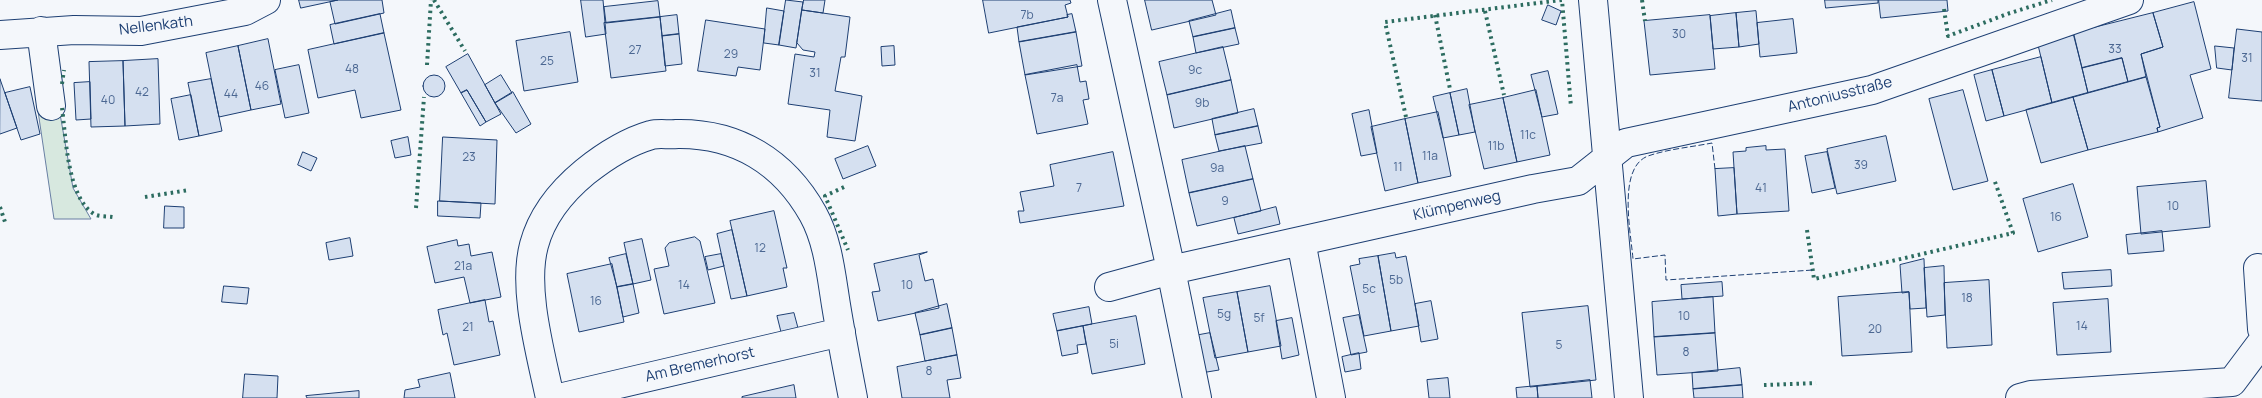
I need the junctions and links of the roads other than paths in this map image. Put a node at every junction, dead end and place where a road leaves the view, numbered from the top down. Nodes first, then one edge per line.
1 (266, 0) edge
2 (1112, 0) edge
3 (1593, 0) edge
4 (2129, 0) edge
5 (41, 31) junction
6 (0, 35) edge
7 (51, 106) dead end
8 (1607, 160) junction
9 (1301, 241) junction
10 (2258, 268) dead end
11 (1171, 270) junction
12 (1109, 287) dead end
13 (2262, 329) edge
14 (841, 332) junction
15 (2262, 342) edge
16 (550, 398) edge
17 (559, 398) edge
18 (853, 398) edge
19 (1197, 398) edge
20 (1331, 398) edge
21 (1629, 398) edge
22 (2020, 398) edge

1 - 5 street, Nellenkath
2 - 11 street
3 - 8 street
4 - 8 street, Antoniusstraße
5 - 6 street, Nellenkath
5 - 7 street
8 - 9 street, Klümpenweg
8 - 21 street
9 - 11 street, Klümpenweg
9 - 20 street
10 - 13 street
11 - 12 street, Klümpenweg
11 - 19 street
14 - 16 street
14 - 17 street, Am Bremerhorst
14 - 18 street
15 - 22 street

